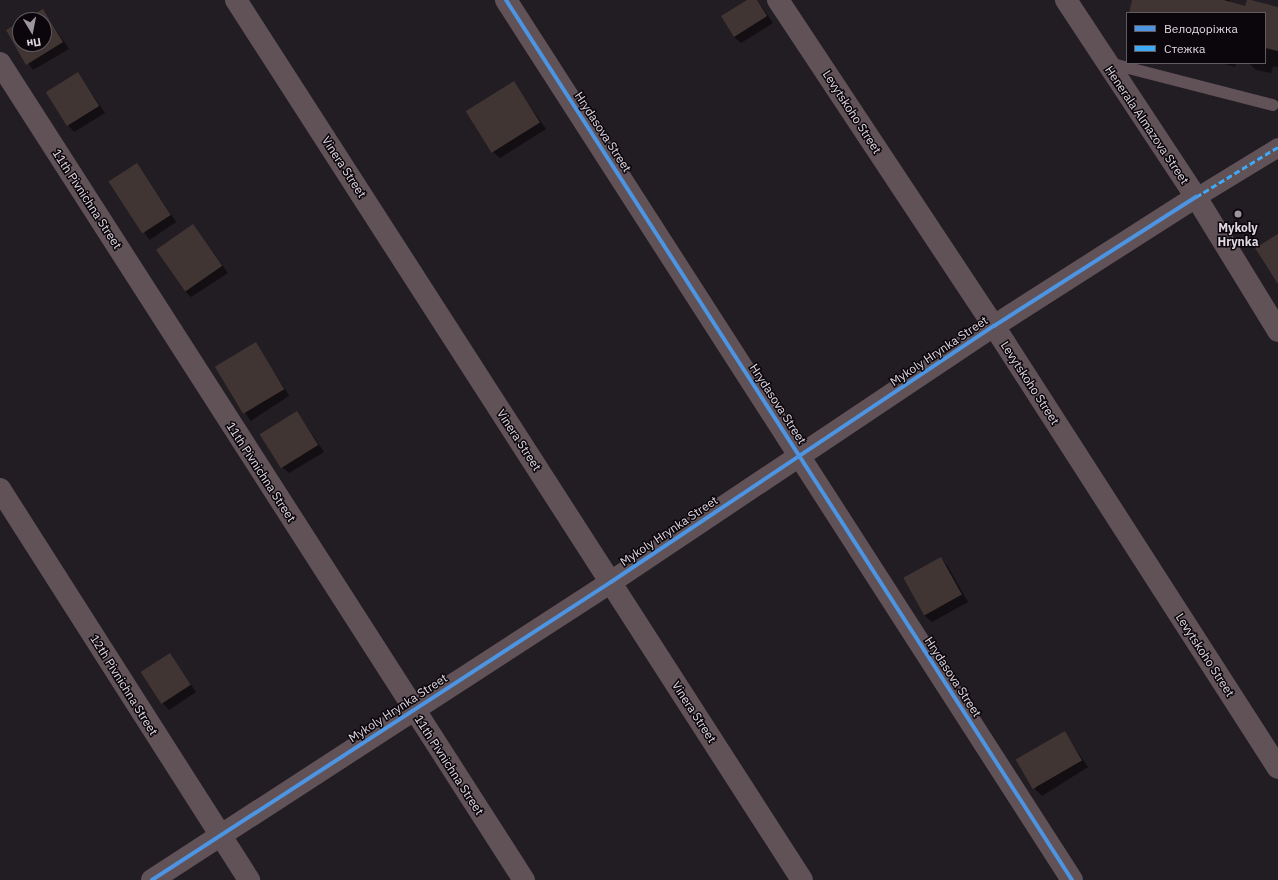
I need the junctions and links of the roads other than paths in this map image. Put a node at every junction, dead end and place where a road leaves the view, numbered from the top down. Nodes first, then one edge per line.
1 (236, 0) edge
2 (506, 0) edge
3 (778, 0) edge
4 (1066, 0) edge
5 (1104, 62) junction
6 (0, 63) edge
7 (1273, 105) dead end
8 (1278, 147) edge
9 (1196, 197) junction
10 (994, 326) junction
11 (1278, 331) edge
12 (800, 456) junction
13 (0, 489) edge
14 (611, 582) junction
15 (413, 709) junction
16 (1278, 768) edge
17 (221, 837) junction
18 (152, 880) edge
19 (249, 880) edge
20 (524, 880) edge
21 (802, 880) edge
22 (1072, 880) edge

1 - 14 street, Vinera Street
2 - 12 street, Hrydasova Street
3 - 10 street, Levytskoho Street
4 - 5 street, Henerala Almazova Street
5 - 7 lane
5 - 9 street, Henerala Almazova Street
6 - 15 street, 11th Pivnichna Street
8 - 9 street, Mykoly Hrynka Street
9 - 10 street, Mykoly Hrynka Street
9 - 11 street, Henerala Almazova Street
10 - 12 street, Mykoly Hrynka Street
10 - 16 street, Levytskoho Street
12 - 14 street, Mykoly Hrynka Street
12 - 22 street, Hrydasova Street
13 - 17 street, 12th Pivnichna Street
14 - 15 street, Mykoly Hrynka Street
14 - 21 street, Vinera Street
15 - 17 street, Mykoly Hrynka Street
15 - 20 street, 11th Pivnichna Street
17 - 18 street, Mykoly Hrynka Street
17 - 19 street, 12th Pivnichna Street

